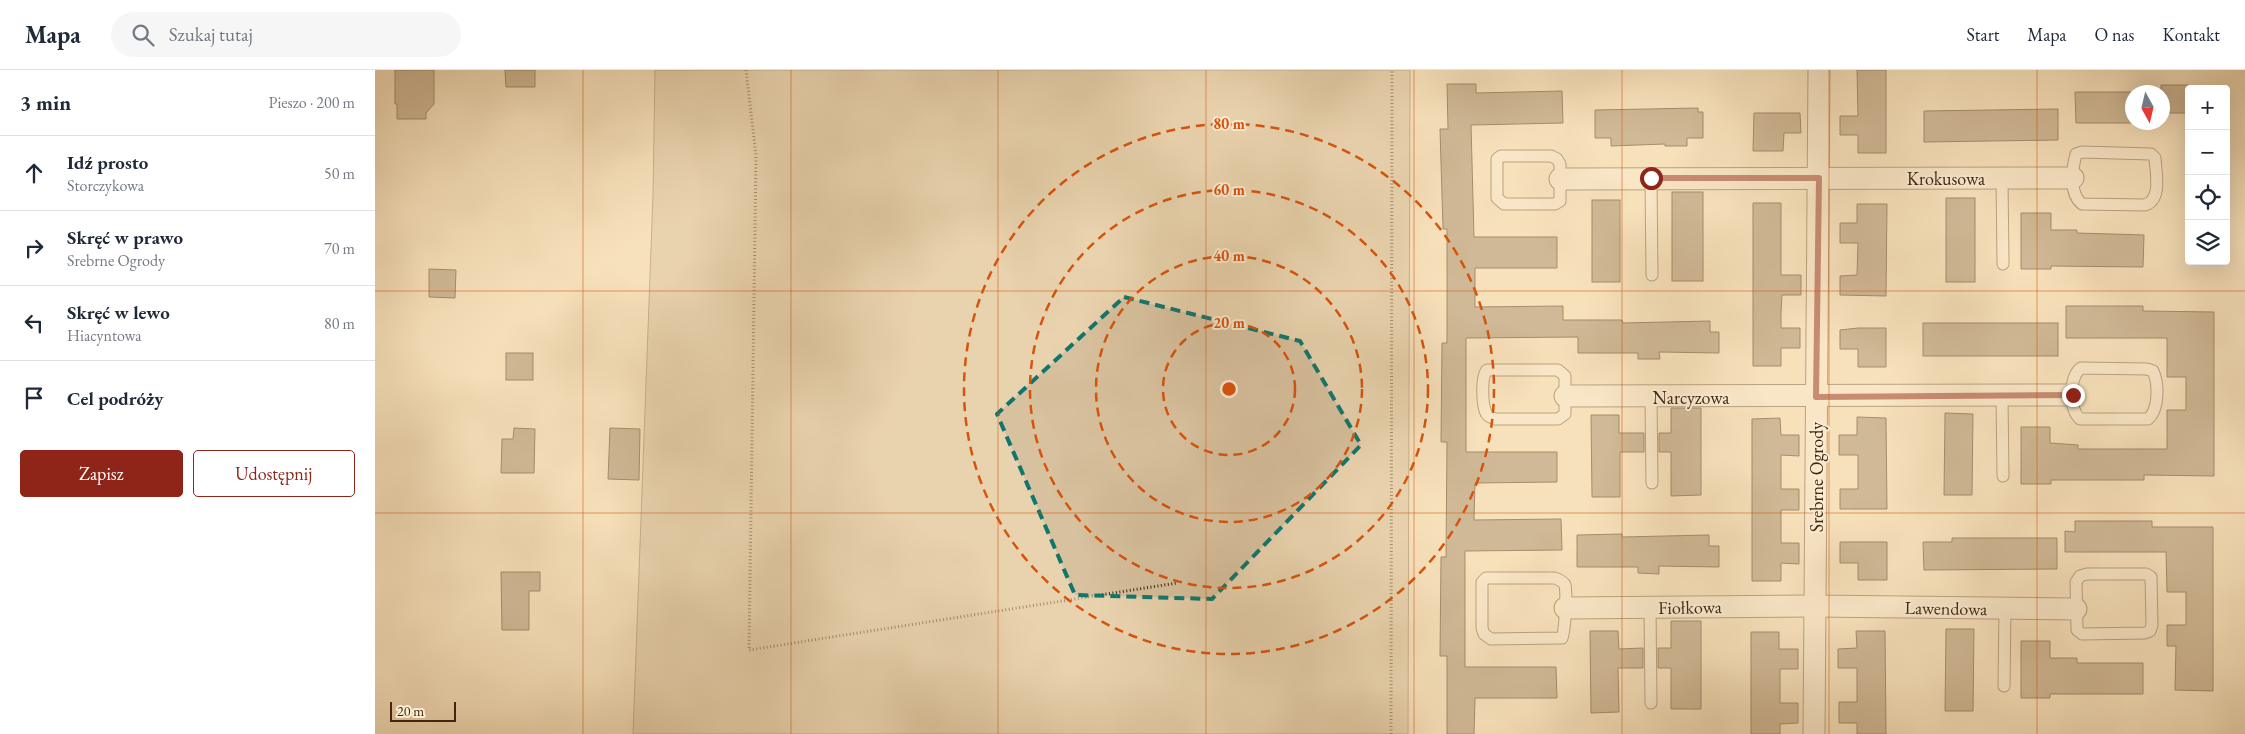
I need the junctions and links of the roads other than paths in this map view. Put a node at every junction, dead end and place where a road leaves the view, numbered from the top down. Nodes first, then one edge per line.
1 (1819, 70) edge
2 (1651, 178) junction
3 (1819, 178) junction
4 (2001, 178) junction
5 (2073, 178) junction
6 (1560, 179) junction
7 (2003, 264) dead end
8 (1652, 274) dead end
9 (2073, 395) junction
10 (1565, 396) junction
11 (1651, 396) junction
12 (2002, 396) junction
13 (1816, 397) junction
14 (2003, 476) dead end
15 (1652, 482) dead end
16 (1816, 606) junction
17 (1565, 608) junction
18 (1650, 608) junction
19 (2005, 609) junction
20 (2076, 609) junction
21 (2004, 686) dead end
22 (1651, 703) dead end
23 (1814, 734) edge

1 - 3 street, Srebrne Ogrody
2 - 3 street, Krokusowa
2 - 6 street, Krokusowa
2 - 8 lane
3 - 4 street, Krokusowa
3 - 13 street, Srebrne Ogrody
4 - 5 street, Krokusowa
4 - 7 lane
5 - 5 lane
6 - 6 lane
9 - 9 lane
9 - 12 street, Narcyzowa
10 - 10 lane
10 - 11 street, Narcyzowa
11 - 13 street, Narcyzowa
11 - 15 lane
12 - 13 street, Narcyzowa
12 - 14 lane
13 - 16 street, Srebrne Ogrody
16 - 18 street, Fiołkowa
16 - 19 street, Lawendowa
16 - 23 street, Srebrne Ogrody
17 - 17 lane
17 - 18 street, Fiołkowa
18 - 22 lane
19 - 20 street, Lawendowa
19 - 21 lane
20 - 20 lane

